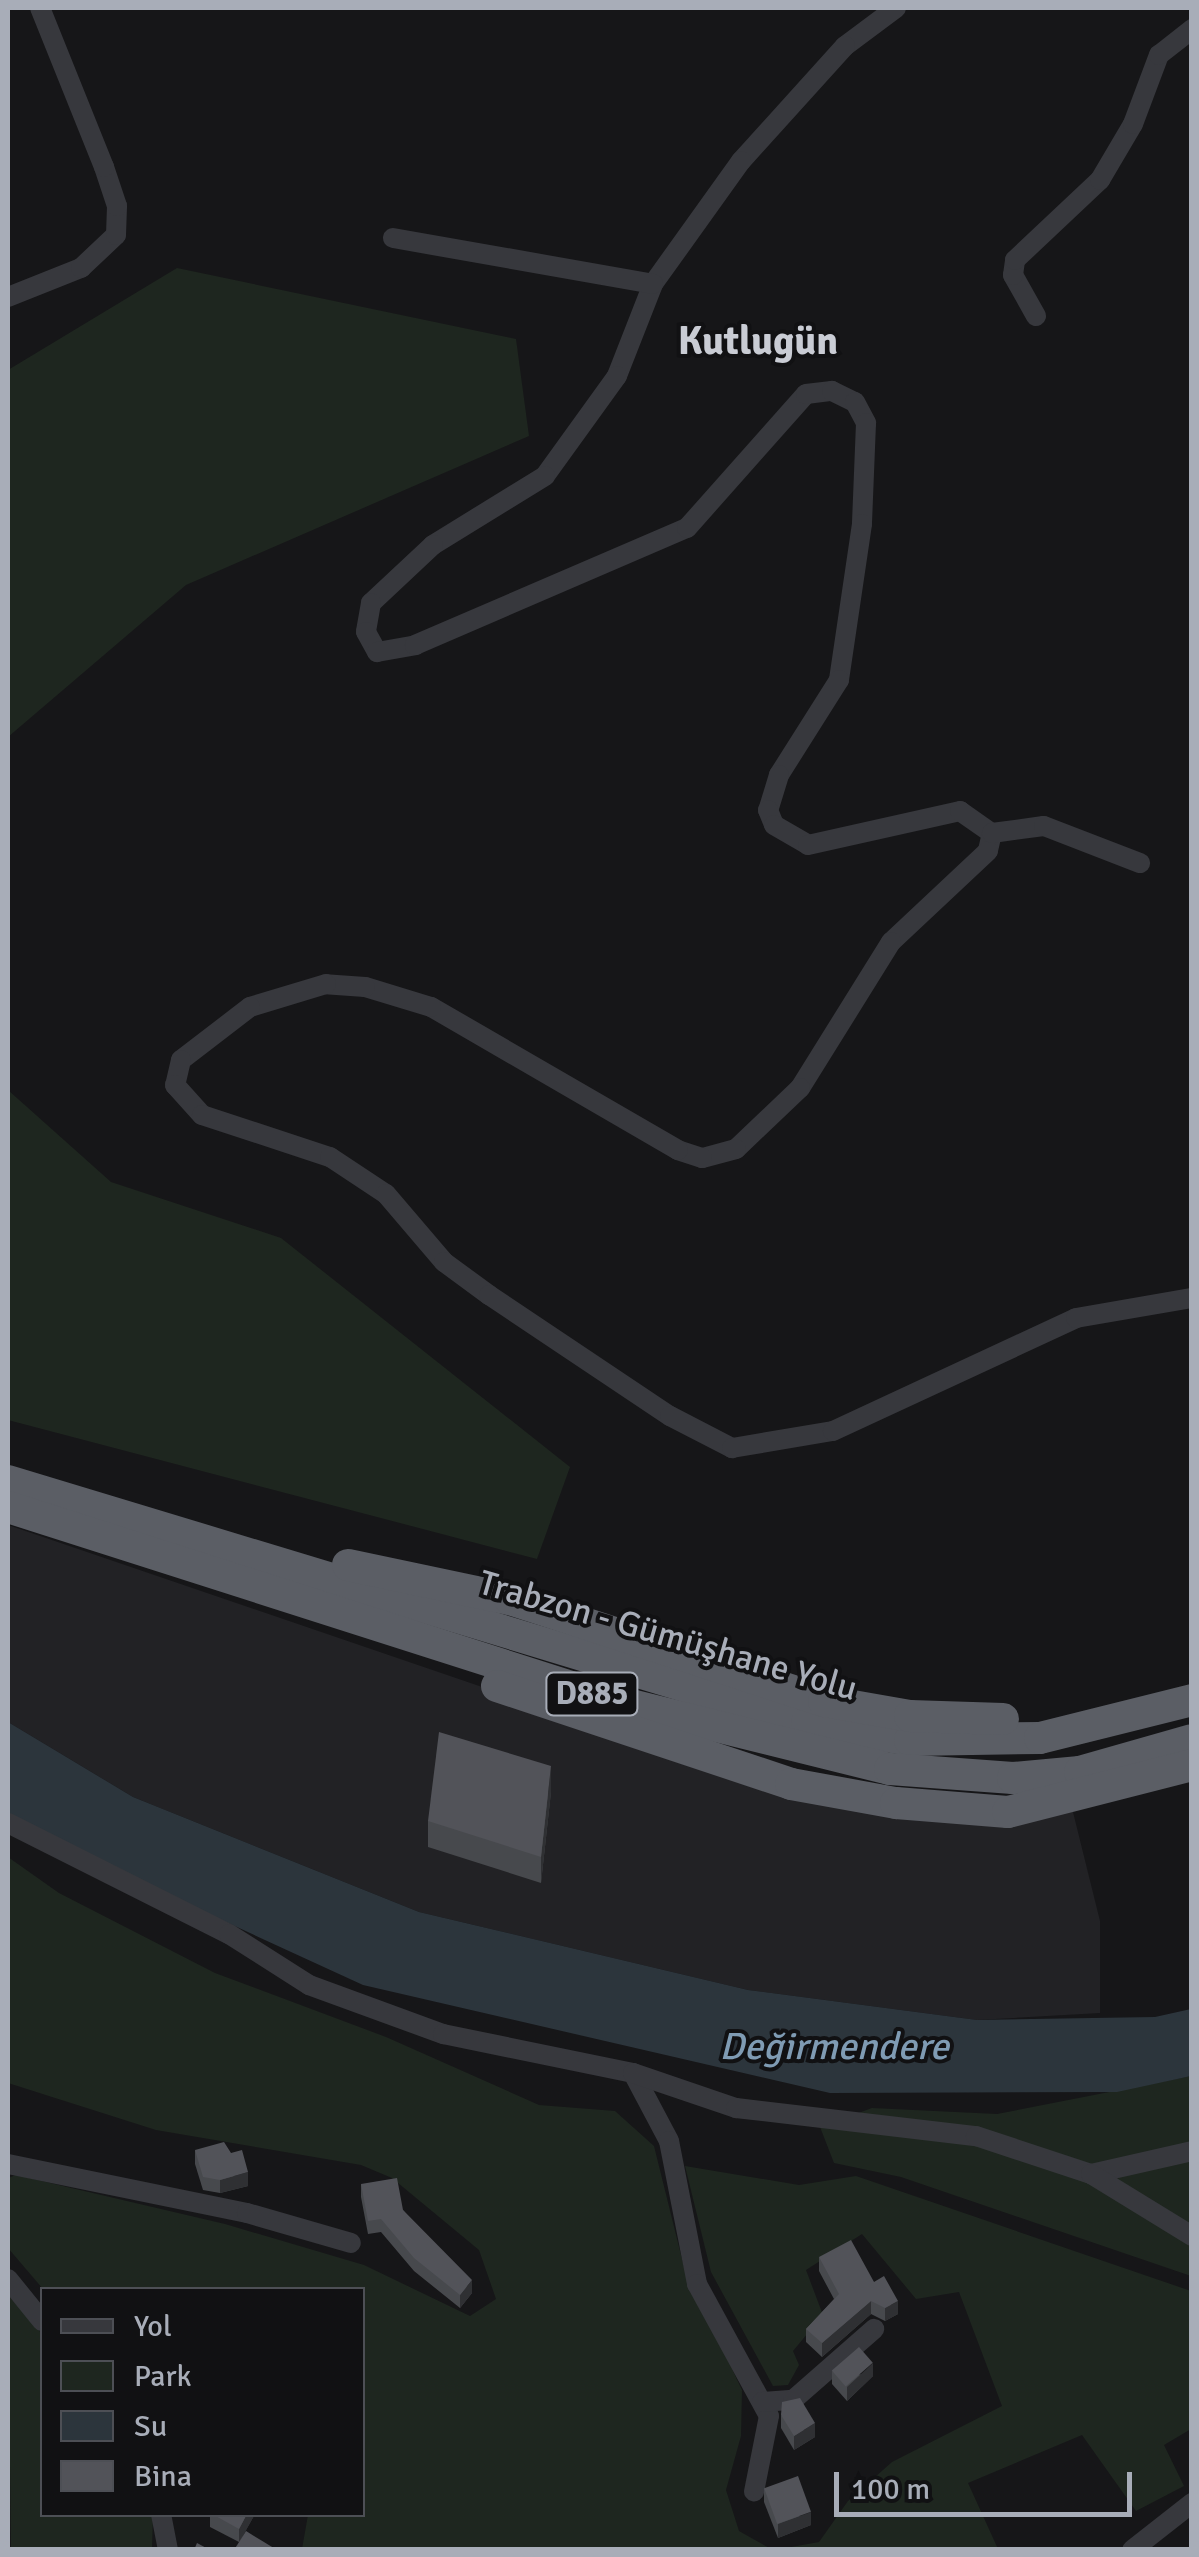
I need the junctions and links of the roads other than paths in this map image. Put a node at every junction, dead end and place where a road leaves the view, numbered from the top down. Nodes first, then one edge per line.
1 (40, 8) edge
2 (896, 8) edge
3 (1192, 29) edge
4 (393, 238) dead end
5 (652, 284) junction
6 (8, 297) edge
7 (1036, 316) dead end
8 (992, 834) junction
9 (1140, 863) dead end
10 (1192, 1298) edge
11 (8, 1482) edge
12 (8, 1507) edge
13 (189, 1536) junction
14 (258, 1587) junction
15 (1192, 1678) edge
16 (1192, 1700) edge
17 (1192, 1740) edge
18 (1192, 1765) edge
19 (8, 1823) edge
20 (632, 2073) junction
21 (1192, 2151) edge
22 (8, 2164) edge
23 (1091, 2174) junction
24 (1192, 2236) edge
25 (351, 2243) dead end
26 (8, 2280) edge
27 (40, 2319) edge
28 (874, 2328) dead end
29 (762, 2402) junction
30 (754, 2492) dead end
31 (1192, 2502) edge
32 (162, 2517) edge
33 (168, 2550) edge
34 (1132, 2550) edge

1 - 6 street
2 - 5 street
3 - 7 street
4 - 5 street
5 - 8 street
8 - 9 street
8 - 10 street
11 - 13 highway, Trabzon - Gümüşhane Yolu / D885
12 - 14 highway, Trabzon - Gümüşhane Yolu / D885
13 - 15 highway, Trabzon - Gümüşhane Yolu
13 - 16 highway, Trabzon - Gümüşhane Yolu / D885
14 - 17 highway, Trabzon - Gümüşhane Yolu / D885
14 - 18 highway, Trabzon - Gümüşhane Yolu
19 - 20 street
20 - 23 street
20 - 29 street
21 - 23 street
22 - 25 street
23 - 24 street
26 - 27 street
28 - 29 street
29 - 30 street
31 - 34 street
32 - 33 street

